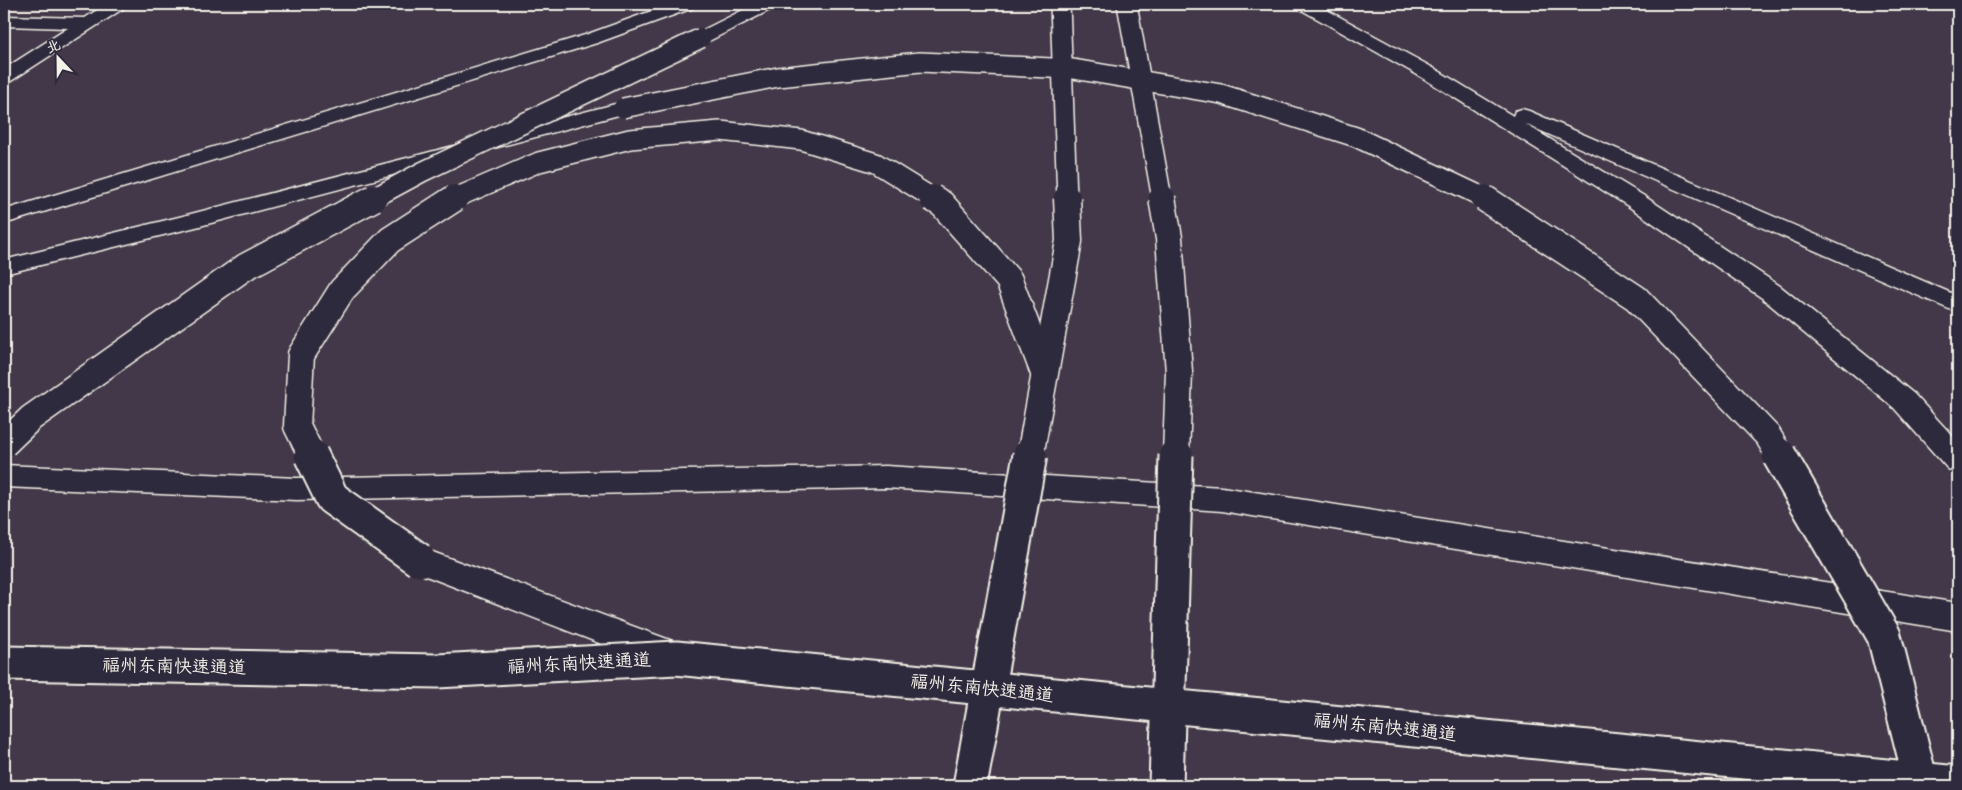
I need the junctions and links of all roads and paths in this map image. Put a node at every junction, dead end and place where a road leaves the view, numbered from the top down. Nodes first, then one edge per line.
1 (118, 4) edge
2 (687, 4) edge
3 (768, 4) edge
4 (1060, 4) edge
5 (1127, 4) edge
6 (1304, 4) edge
7 (4, 21) edge
8 (88, 23) junction
9 (1430, 74) junction
10 (4, 77) edge
11 (4, 217) edge
12 (4, 267) edge
13 (1958, 305) edge
14 (1044, 374) junction
15 (4, 444) edge
16 (1958, 461) edge
17 (4, 476) edge
18 (1958, 617) edge
19 (676, 658) junction
20 (4, 663) edge
21 (1958, 783) edge
22 (970, 786) edge
23 (1166, 786) edge
24 (1922, 786) edge

1 - 8 main road
2 - 11 main road
3 - 15 main road, bridge
4 - 14 main road, bridge
5 - 23 main road, bridge
6 - 9 main road
7 - 8 main road
8 - 10 main road
9 - 13 main road
9 - 16 main road
12 - 24 main road, bridge
14 - 19 main road, bridge
14 - 22 main road, bridge
17 - 18 main road
19 - 20 main road, 福州东南快速通道, bridge
19 - 21 main road, 福州东南快速通道, bridge

